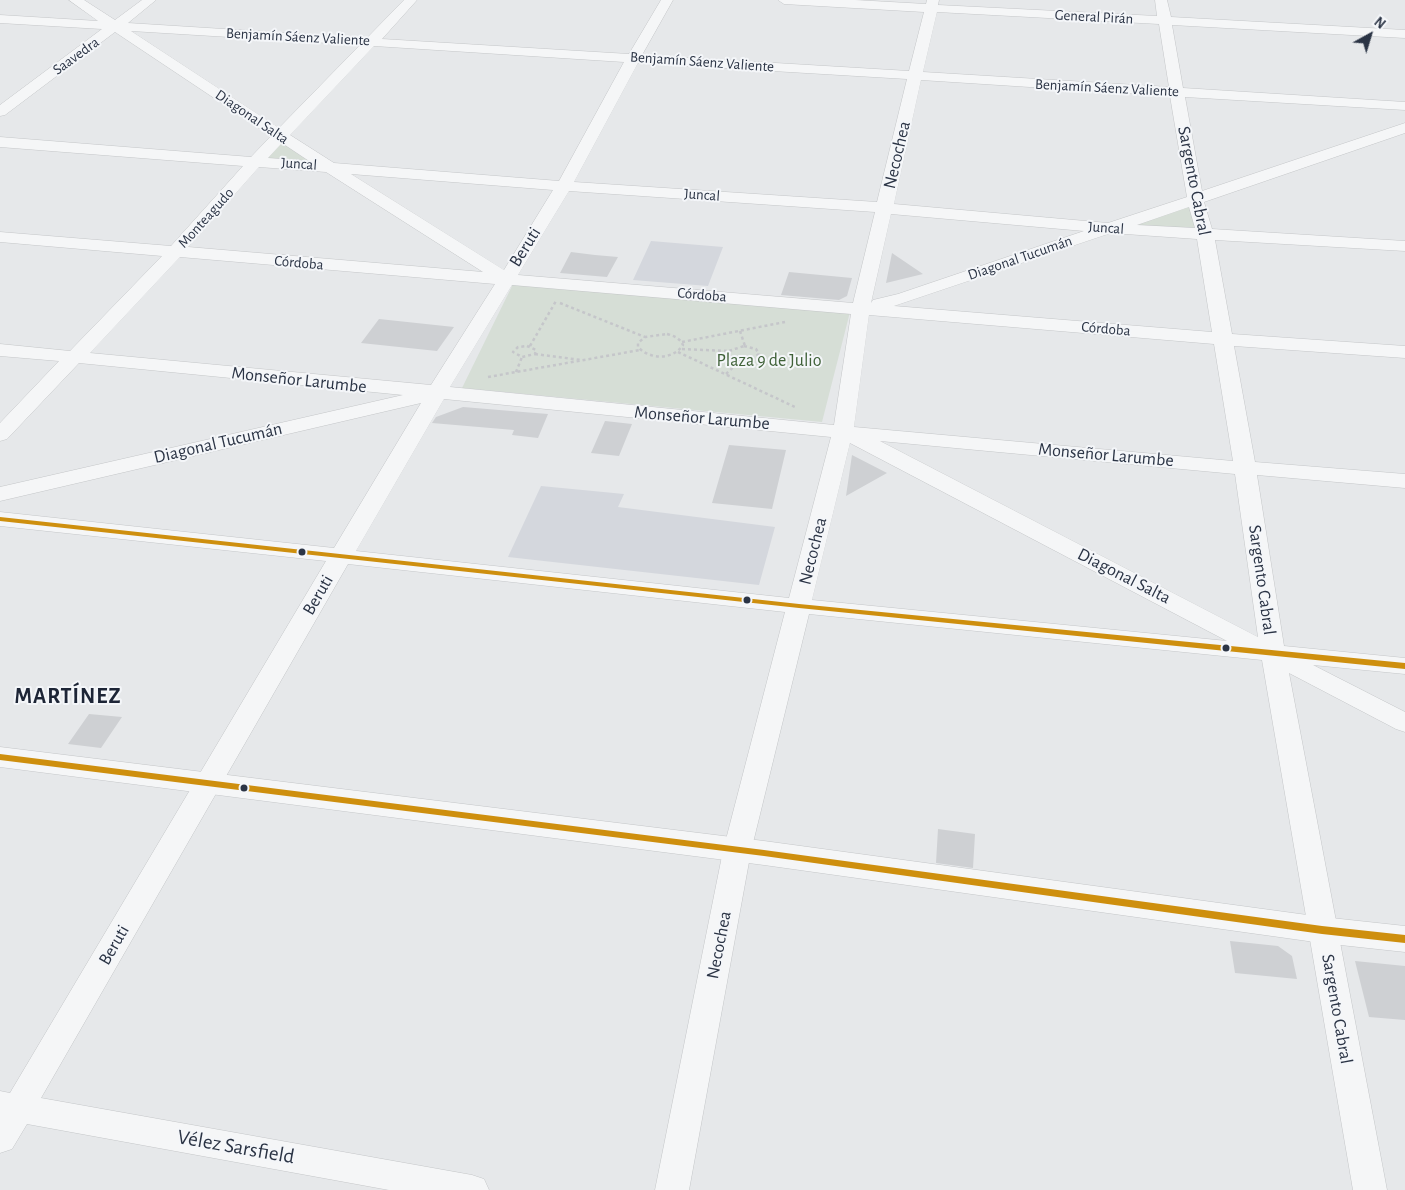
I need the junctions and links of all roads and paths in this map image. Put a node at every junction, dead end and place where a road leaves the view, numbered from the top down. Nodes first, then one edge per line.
1 (75, 0) edge
2 (150, 0) edge
3 (410, 0) edge
4 (667, 0) edge
5 (784, 0) edge
6 (932, 4) edge
7 (1163, 10) edge
8 (0, 18) edge
9 (116, 26) junction
10 (1405, 34) edge
11 (372, 41) junction
12 (633, 58) junction
13 (916, 77) junction
14 (1178, 92) junction
15 (1405, 106) edge
16 (0, 112) edge
17 (1405, 128) edge
18 (281, 136) junction
19 (0, 142) edge
20 (256, 161) junction
21 (327, 166) junction
22 (564, 186) junction
23 (1195, 198) junction
24 (885, 208) junction
25 (1106, 228) junction
26 (1205, 234) junction
27 (0, 237) edge
28 (1405, 246) edge
29 (175, 252) junction
30 (506, 280) junction
31 (548, 298) dead end
32 (556, 301) junction
33 (861, 308) junction
34 (788, 322) dead end
35 (740, 330) junction
36 (646, 337) junction
37 (1222, 339) junction
38 (682, 342) junction
39 (530, 346) junction
40 (745, 346) junction
41 (682, 349) junction
42 (0, 350) edge
43 (640, 350) junction
44 (729, 351) junction
45 (678, 352) junction
46 (1405, 352) edge
47 (535, 354) junction
48 (74, 357) junction
49 (522, 357) junction
50 (582, 360) junction
51 (741, 360) junction
52 (516, 372) junction
53 (726, 374) junction
54 (436, 394) junction
55 (473, 397) junction
56 (800, 409) dead end
57 (843, 430) junction
58 (0, 435) edge
59 (1245, 468) junction
60 (1405, 481) edge
61 (0, 494) edge
62 (0, 518) edge
63 (342, 555) junction
64 (799, 606) junction
65 (1273, 653) junction
66 (1405, 666) edge
67 (1405, 723) edge
68 (0, 757) edge
69 (208, 783) junction
70 (737, 851) junction
71 (1322, 930) junction
72 (1405, 939) edge
73 (9, 1106) edge
74 (0, 1139) edge
75 (472, 1190) edge
76 (672, 1190) edge
77 (1370, 1190) edge

1 - 9 street, Diagonal Salta
2 - 9 street, Saavedra
3 - 11 street, Monteagudo
4 - 12 street, Beruti
5 - 6 street, General Pirán
6 - 7 street, General Pirán
6 - 13 street, Necochea
7 - 10 street, General Pirán
7 - 14 street, Sargento Cabral
8 - 9 street, Benjamín Sáenz Valiente
9 - 11 street, Benjamín Sáenz Valiente
9 - 16 street, Saavedra
9 - 18 street, Diagonal Salta
11 - 12 street, Benjamín Sáenz Valiente
11 - 18 street, Monteagudo
12 - 13 street, Benjamín Sáenz Valiente
12 - 22 street, Beruti
13 - 14 street, Benjamín Sáenz Valiente
13 - 24 street, Necochea
14 - 15 street, Benjamín Sáenz Valiente
14 - 23 street, Sargento Cabral
17 - 23 street, Diagonal Tucumán
18 - 20 street, Monteagudo
18 - 21 street, Diagonal Salta
19 - 20 street, Juncal
20 - 21 street, Juncal
20 - 29 street, Monteagudo
21 - 22 street, Juncal
21 - 30 street, Diagonal Salta
22 - 24 street, Juncal
22 - 30 street, Beruti
23 - 25 street, Diagonal Tucumán
23 - 26 street, Sargento Cabral
24 - 25 street, Juncal
24 - 33 street, Necochea
25 - 26 street, Juncal
25 - 33 street, Diagonal Tucumán
26 - 28 street, Juncal
26 - 37 street, Sargento Cabral
27 - 29 street, Córdoba
29 - 30 street, Córdoba
29 - 48 street, Monteagudo
30 - 33 street, Córdoba
30 - 54 street, Beruti
31 - 32 path
32 - 36 path
32 - 39 path
33 - 37 street, Córdoba
33 - 57 street, Necochea
34 - 35 path
35 - 38 path
35 - 40 path
36 - 38 path
36 - 43 path
37 - 46 street, Córdoba
37 - 59 street, Sargento Cabral
38 - 41 path
39 - 47 path
39 - 49 path
40 - 44 path
40 - 51 path
41 - 44 path
41 - 45 path
42 - 48 street, Monseñor Larumbe
43 - 45 path
43 - 50 path
44 - 51 path
45 - 53 path
47 - 49 path
47 - 50 path
48 - 54 street, Monseñor Larumbe
48 - 58 street, Monteagudo
49 - 52 path
50 - 52 path
51 - 53 path
52 - 55 path
53 - 56 path
54 - 55 street, Monseñor Larumbe
54 - 61 street, Diagonal Tucumán
54 - 63 street, Beruti
55 - 57 street, Monseñor Larumbe
57 - 59 street, Monseñor Larumbe
57 - 64 street, Necochea
57 - 65 street, Diagonal Salta
59 - 60 street, Monseñor Larumbe
59 - 65 street, Sargento Cabral
62 - 63 street
63 - 64 street
63 - 69 street, Beruti
64 - 65 street
64 - 70 street, Necochea
65 - 66 street
65 - 67 street, Diagonal Salta
65 - 71 street, Sargento Cabral
68 - 69 street
69 - 70 street
69 - 73 street, Beruti
70 - 71 street
70 - 76 street, Necochea
71 - 72 street
71 - 77 street, Sargento Cabral
73 - 74 street, Beruti
73 - 75 street, Vélez Sarsfield

